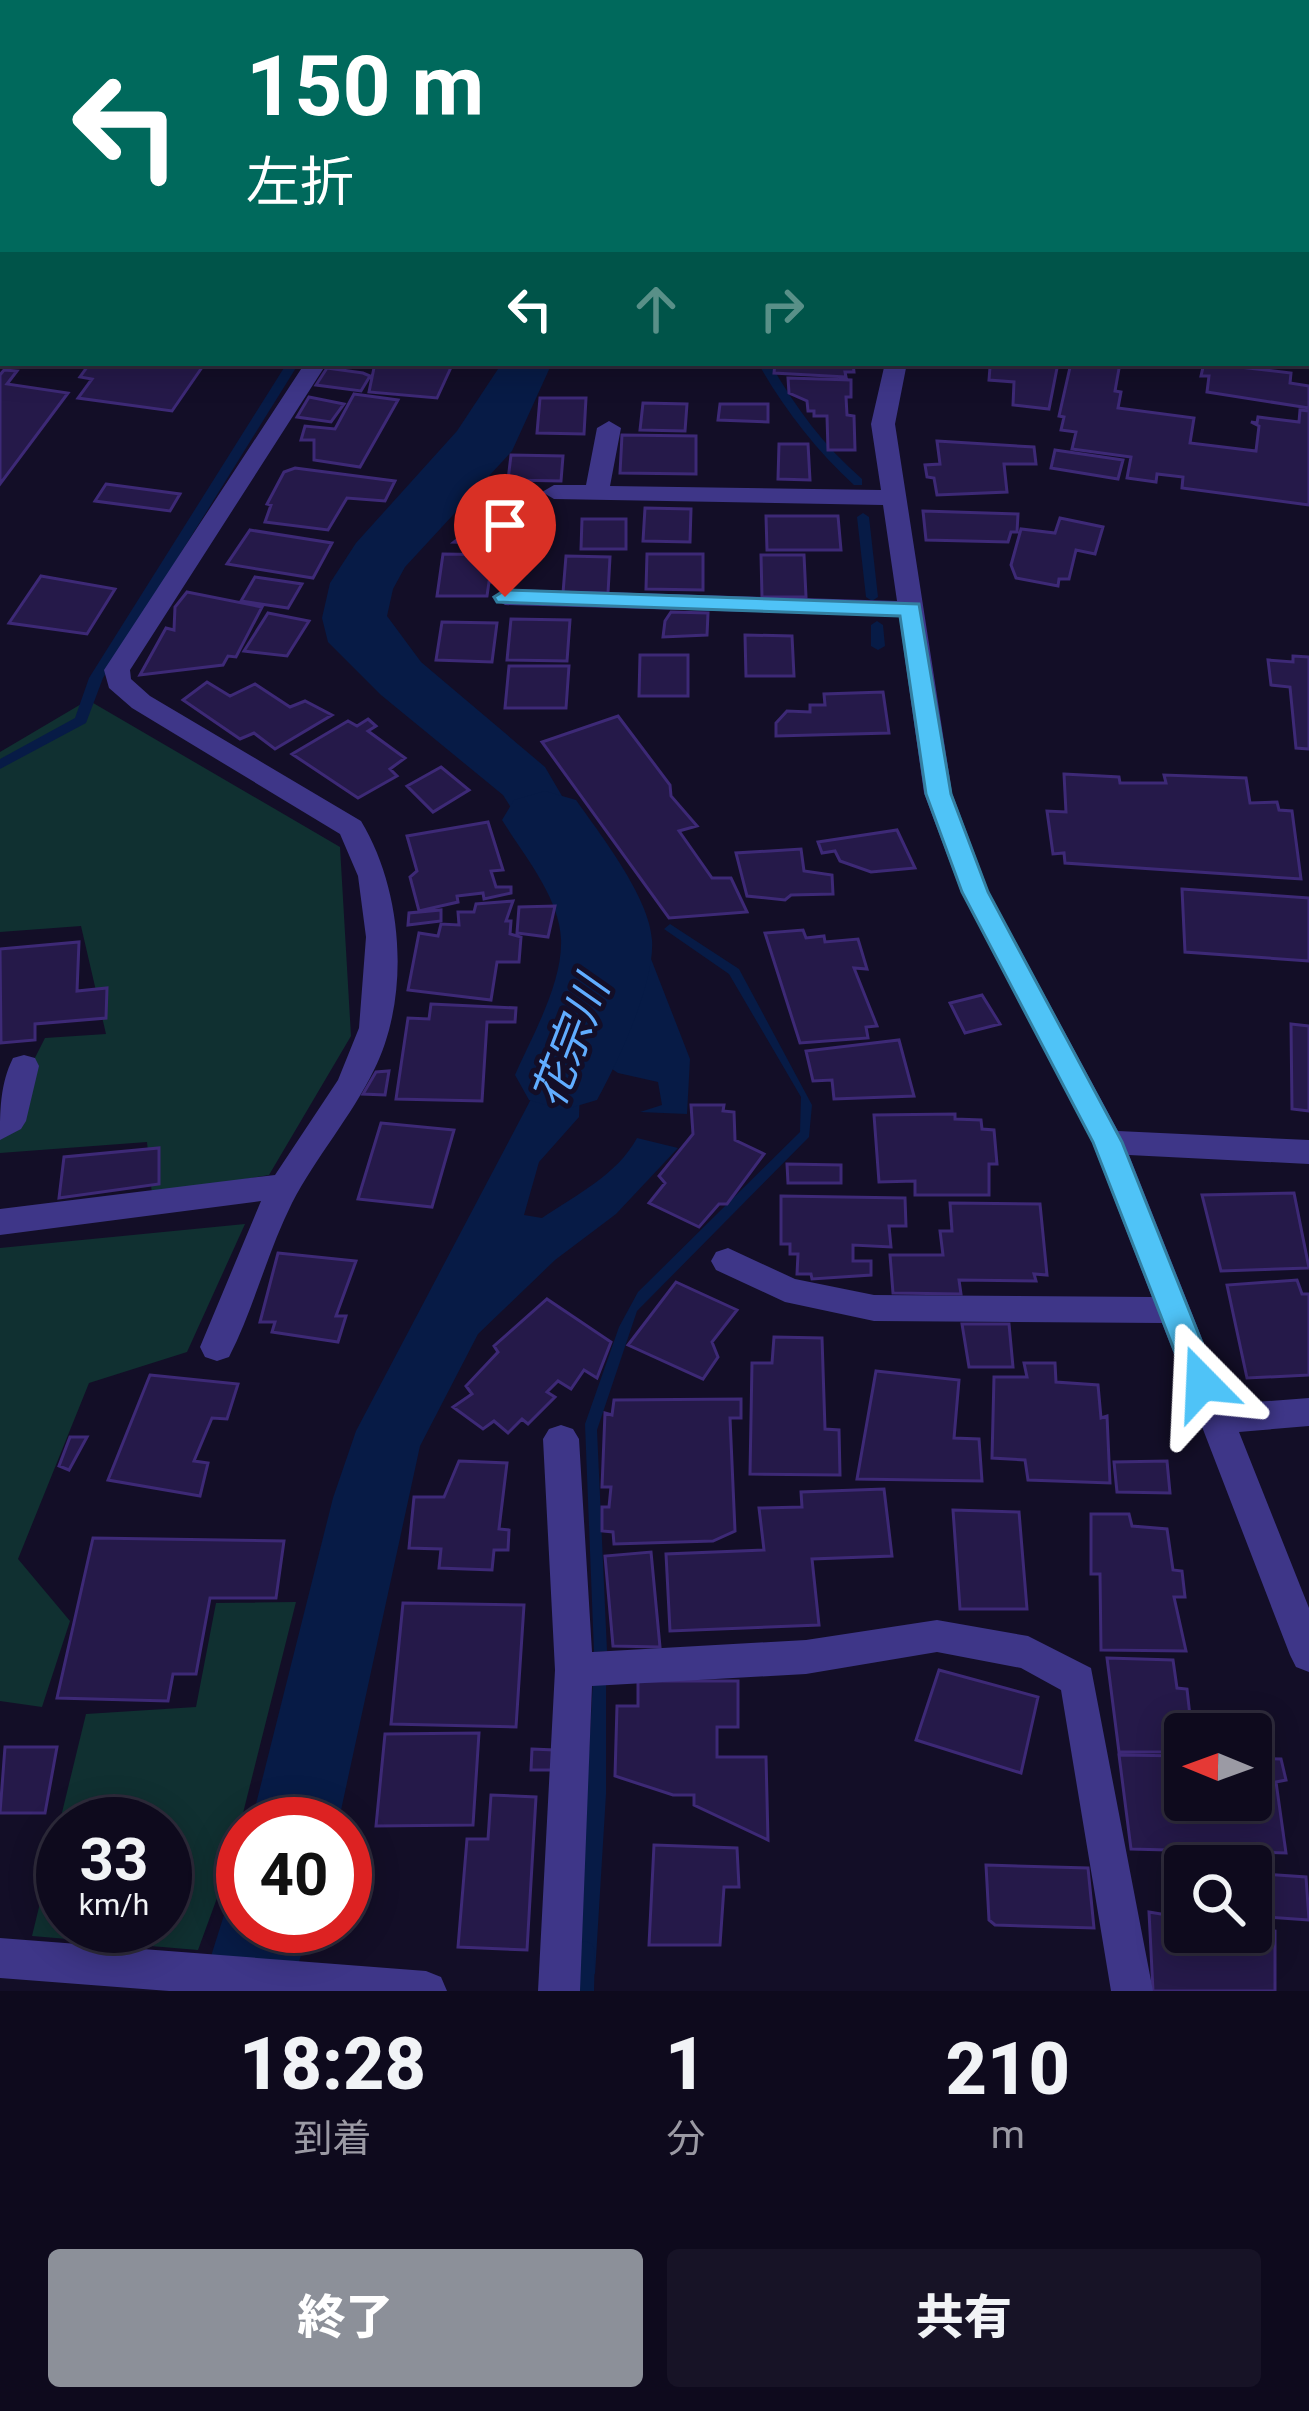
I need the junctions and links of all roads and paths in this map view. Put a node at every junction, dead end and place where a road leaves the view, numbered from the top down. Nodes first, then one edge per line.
1 (314, 366) edge
2 (895, 366) edge
3 (608, 428) dead end
4 (554, 492) dead end
5 (597, 493) junction
6 (894, 498) junction
7 (505, 597) dead end
8 (911, 609) junction
9 (24, 1066) dead end
10 (0, 1128) edge
11 (1108, 1142) junction
12 (1309, 1152) edge
13 (285, 1186) junction
14 (0, 1222) edge
15 (728, 1262) dead end
16 (1174, 1310) junction
17 (217, 1347) dead end
18 (1309, 1412) edge
19 (1217, 1419) junction
20 (561, 1439) dead end
21 (1309, 1655) edge
22 (574, 1670) junction
23 (0, 1958) edge
24 (166, 1978) edge
25 (426, 1991) edge
26 (559, 1991) edge
27 (1132, 1991) edge

1 - 13 street
2 - 6 street
3 - 5 street
4 - 5 street
5 - 6 street
6 - 8 street
7 - 8 street
8 - 11 street
9 - 10 street
11 - 12 street
11 - 16 street
13 - 14 street
13 - 17 street
15 - 16 street
16 - 19 street
18 - 19 street
19 - 21 street
20 - 22 street
22 - 26 street
22 - 27 street
23 - 24 street
24 - 25 street

